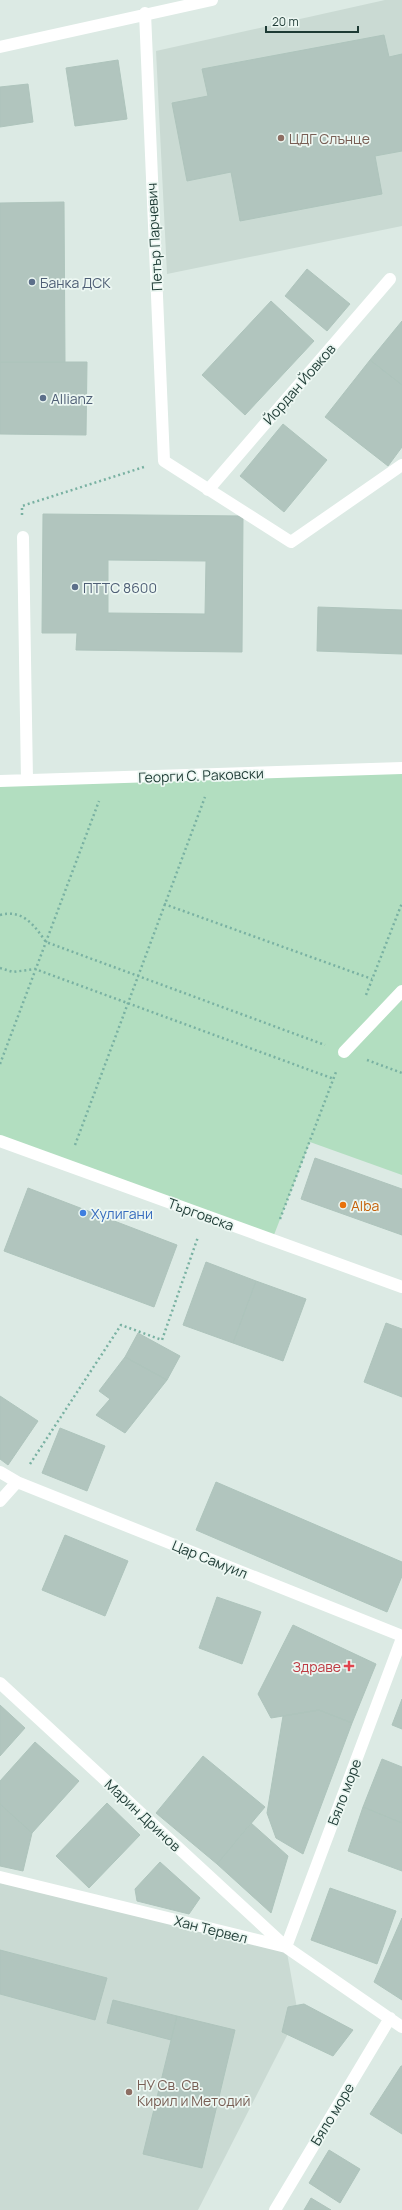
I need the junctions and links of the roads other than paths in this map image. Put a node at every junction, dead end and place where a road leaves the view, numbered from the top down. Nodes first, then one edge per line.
1 (212, 0) edge
2 (145, 13) junction
3 (0, 46) edge
4 (390, 279) dead end
5 (402, 465) edge
6 (208, 490) junction
7 (22, 537) road end
8 (402, 768) edge
9 (27, 780) junction
10 (0, 781) edge
11 (402, 991) edge
12 (344, 1052) road end
13 (0, 1141) edge
14 (402, 1287) edge
15 (0, 1472) edge
16 (17, 1482) junction
17 (0, 1501) edge
18 (402, 1637) edge
19 (0, 1683) edge
20 (0, 1877) edge
21 (286, 1947) junction
22 (390, 2018) junction
23 (402, 2026) edge
24 (275, 2210) edge

1 - 2 street
2 - 3 street
2 - 6 street, Петър Парчевич
4 - 6 street, Йордан Йовков
5 - 6 street
7 - 9 street
8 - 9 street, Георги С. Раковски
9 - 10 street, Георги С. Раковски
11 - 12 street
13 - 14 street, Търговска
15 - 16 street, Цар Самуил
16 - 17 street
16 - 18 street, Цар Самуил
18 - 21 street, Бяло море
19 - 21 street, Марин Дринов
20 - 21 street, Хан Тервел
21 - 22 street, Хан Тервел
22 - 23 street, Хан Тервел
22 - 24 street, Бяло море

